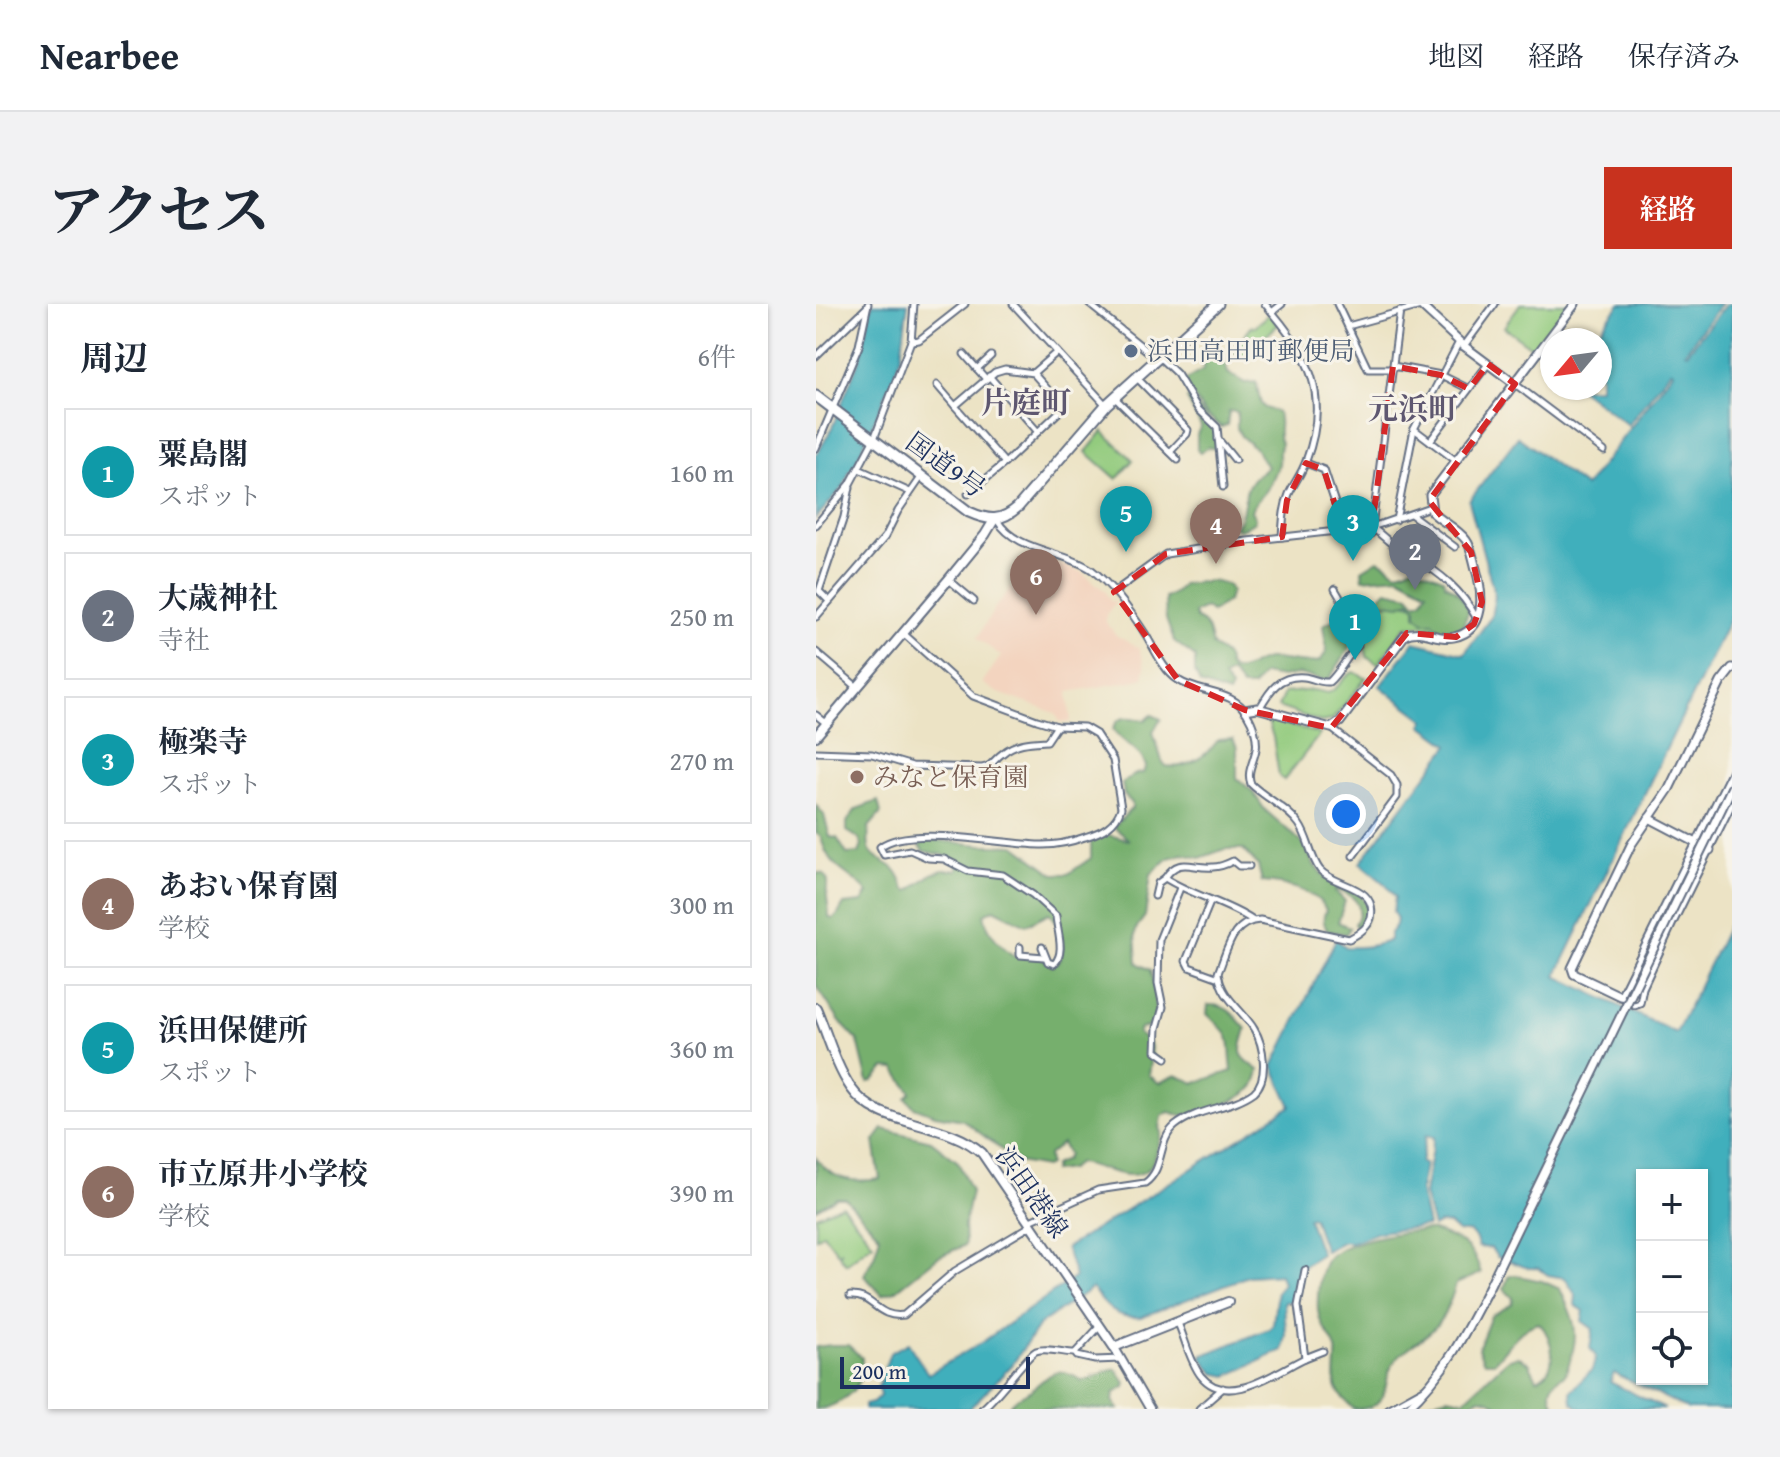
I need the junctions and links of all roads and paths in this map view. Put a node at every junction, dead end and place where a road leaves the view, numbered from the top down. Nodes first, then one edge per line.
1 (914, 304) edge
2 (965, 304) edge
3 (1013, 304) edge
4 (1089, 304) edge
5 (1218, 304) edge
6 (1265, 304) edge
7 (1282, 304) edge
8 (1337, 304) edge
9 (1495, 304) edge
10 (1575, 304) edge
11 (868, 305) edge
12 (1423, 305) edge
13 (1400, 311) junction
14 (1272, 312) junction
15 (1348, 326) junction
16 (911, 341) junction
17 (1461, 344) junction
18 (1057, 352) junction
19 (964, 354) dead end
20 (816, 356) edge
21 (991, 356) dead end
22 (1158, 358) junction
23 (1488, 364) junction
24 (1393, 367) junction
25 (977, 369) junction
26 (1033, 373) junction
27 (1441, 375) junction
28 (988, 378) junction
29 (1137, 378) junction
30 (1515, 384) junction
31 (937, 385) dead end
32 (1469, 389) junction
33 (816, 396) edge
34 (1115, 397) junction
35 (1106, 405) junction
36 (955, 406) junction
37 (834, 410) junction
38 (1414, 429) junction
39 (1038, 432) junction
40 (872, 438) junction
41 (1218, 439) junction
42 (1430, 441) junction
43 (816, 448) edge
44 (1604, 451) dead end
45 (1170, 452) junction
46 (1178, 460) dead end
47 (1235, 460) dead end
48 (1455, 460) junction
49 (1005, 463) junction
50 (1306, 463) junction
51 (859, 469) junction
52 (922, 476) junction
53 (850, 484) junction
54 (1223, 487) dead end
55 (910, 492) junction
56 (968, 494) dead end
57 (1430, 507) junction
58 (1412, 515) junction
59 (996, 520) junction
60 (1395, 521) junction
61 (816, 525) edge
62 (1344, 530) junction
63 (1372, 531) junction
64 (1282, 537) junction
65 (1455, 547) dead end
66 (949, 579) junction
67 (1335, 589) dead end
68 (1114, 592) junction
69 (829, 601) junction
70 (974, 601) dead end
71 (816, 617) edge
72 (1477, 619) junction
73 (903, 633) junction
74 (816, 652) edge
75 (1732, 668) edge
76 (857, 687) junction
77 (1259, 709) junction
78 (1245, 710) junction
79 (816, 715) edge
80 (826, 724) junction
81 (1057, 726) junction
82 (1331, 728) junction
83 (816, 736) edge
84 (816, 752) edge
85 (1732, 770) edge
86 (1732, 787) edge
87 (1732, 804) edge
88 (1649, 818) junction
89 (1696, 842) junction
90 (1710, 850) junction
91 (1353, 856) dead end
92 (1249, 866) dead end
93 (1165, 878) junction
94 (1180, 888) junction
95 (1155, 896) dead end
96 (1211, 900) junction
97 (1253, 920) junction
98 (1020, 947) dead end
99 (1042, 947) dead end
100 (1045, 958) junction
101 (1219, 978) junction
102 (1620, 996) junction
103 (817, 1012) edge
104 (820, 1030) edge
105 (1166, 1058) dead end
106 (1031, 1223) junction
107 (1305, 1270) dead end
108 (850, 1296) dead end
109 (1228, 1302) dead end
110 (1178, 1323) junction
111 (1100, 1326) junction
112 (1114, 1347) junction
113 (1323, 1351) dead end
114 (1075, 1353) junction
115 (1305, 1358) junction
116 (1122, 1359) junction
117 (1429, 1387) junction
118 (1223, 1388) junction
119 (982, 1409) edge
120 (1150, 1409) edge
121 (1199, 1409) edge
122 (1388, 1409) edge
123 (1406, 1409) edge

1 - 16 street
2 - 16 street
3 - 18 street
4 - 22 street
5 - 22 highway, 国道9号
6 - 14 street
7 - 14 street
8 - 15 street
9 - 17 street
10 - 30 street
11 - 20 street
11 - 37 street
12 - 13 street
12 - 17 street
13 - 15 street
13 - 24 street
14 - 50 street
15 - 24 street
16 - 40 street
17 - 23 street
17 - 27 street
18 - 26 street
18 - 35 street
19 - 25 street
21 - 25 street
22 - 29 highway, 国道9号
22 - 41 street
23 - 30 street
23 - 32 street
24 - 27 street
24 - 63 street
25 - 28 street
26 - 28 street
26 - 39 street
27 - 32 street
27 - 38 street
28 - 36 street
28 - 39 street
29 - 34 highway, 国道9号
29 - 45 street
30 - 44 street
30 - 48 street
31 - 36 street
32 - 42 street
33 - 37 highway, 国道9号
34 - 35 highway, 国道9号
34 - 45 street
35 - 59 highway, 国道9号
36 - 49 street
37 - 40 highway, 国道9号
37 - 43 street
38 - 42 street
38 - 60 street
39 - 49 street
40 - 51 street
40 - 52 highway, 国道9号
41 - 47 street
41 - 54 street
42 - 48 street
45 - 46 street
48 - 57 street
49 - 56 street
50 - 62 street
50 - 64 street
51 - 53 street
51 - 55 street
52 - 55 street
52 - 59 highway, 国道9号
53 - 61 street
53 - 69 street
55 - 69 street
57 - 58 street
57 - 72 street
58 - 60 street
58 - 65 street
59 - 66 main road
59 - 68 street
60 - 63 street
62 - 63 street
62 - 64 street
63 - 72 street
64 - 68 street
66 - 70 street
66 - 73 main road
67 - 77 street
68 - 78 street
69 - 71 street
72 - 82 street
73 - 76 main road
73 - 81 street
74 - 76 street
75 - 88 street
76 - 80 main road
77 - 78 street
77 - 82 street
78 - 97 street
79 - 80 street
80 - 83 main road
81 - 84 street
81 - 100 street
82 - 91 street
85 - 89 street
86 - 117 street, bridge
87 - 90 street
88 - 89 street
88 - 102 street
89 - 90 street
89 - 102 street
90 - 102 street
92 - 93 street
93 - 94 street
93 - 95 street
94 - 96 street
94 - 105 street
96 - 97 street
96 - 101 street
97 - 101 street
98 - 100 street
99 - 100 street
101 - 106 street
103 - 104 main road, 浜田港線
104 - 106 main road, 浜田港線
106 - 108 street
106 - 111 main road, 浜田港線
107 - 115 street
109 - 110 main road
110 - 112 main road
110 - 118 street
111 - 112 main road, 浜田港線
111 - 114 street
112 - 116 street
113 - 115 street
114 - 116 street
114 - 119 street
115 - 118 street
116 - 120 street
117 - 122 street
117 - 123 street
118 - 121 street

